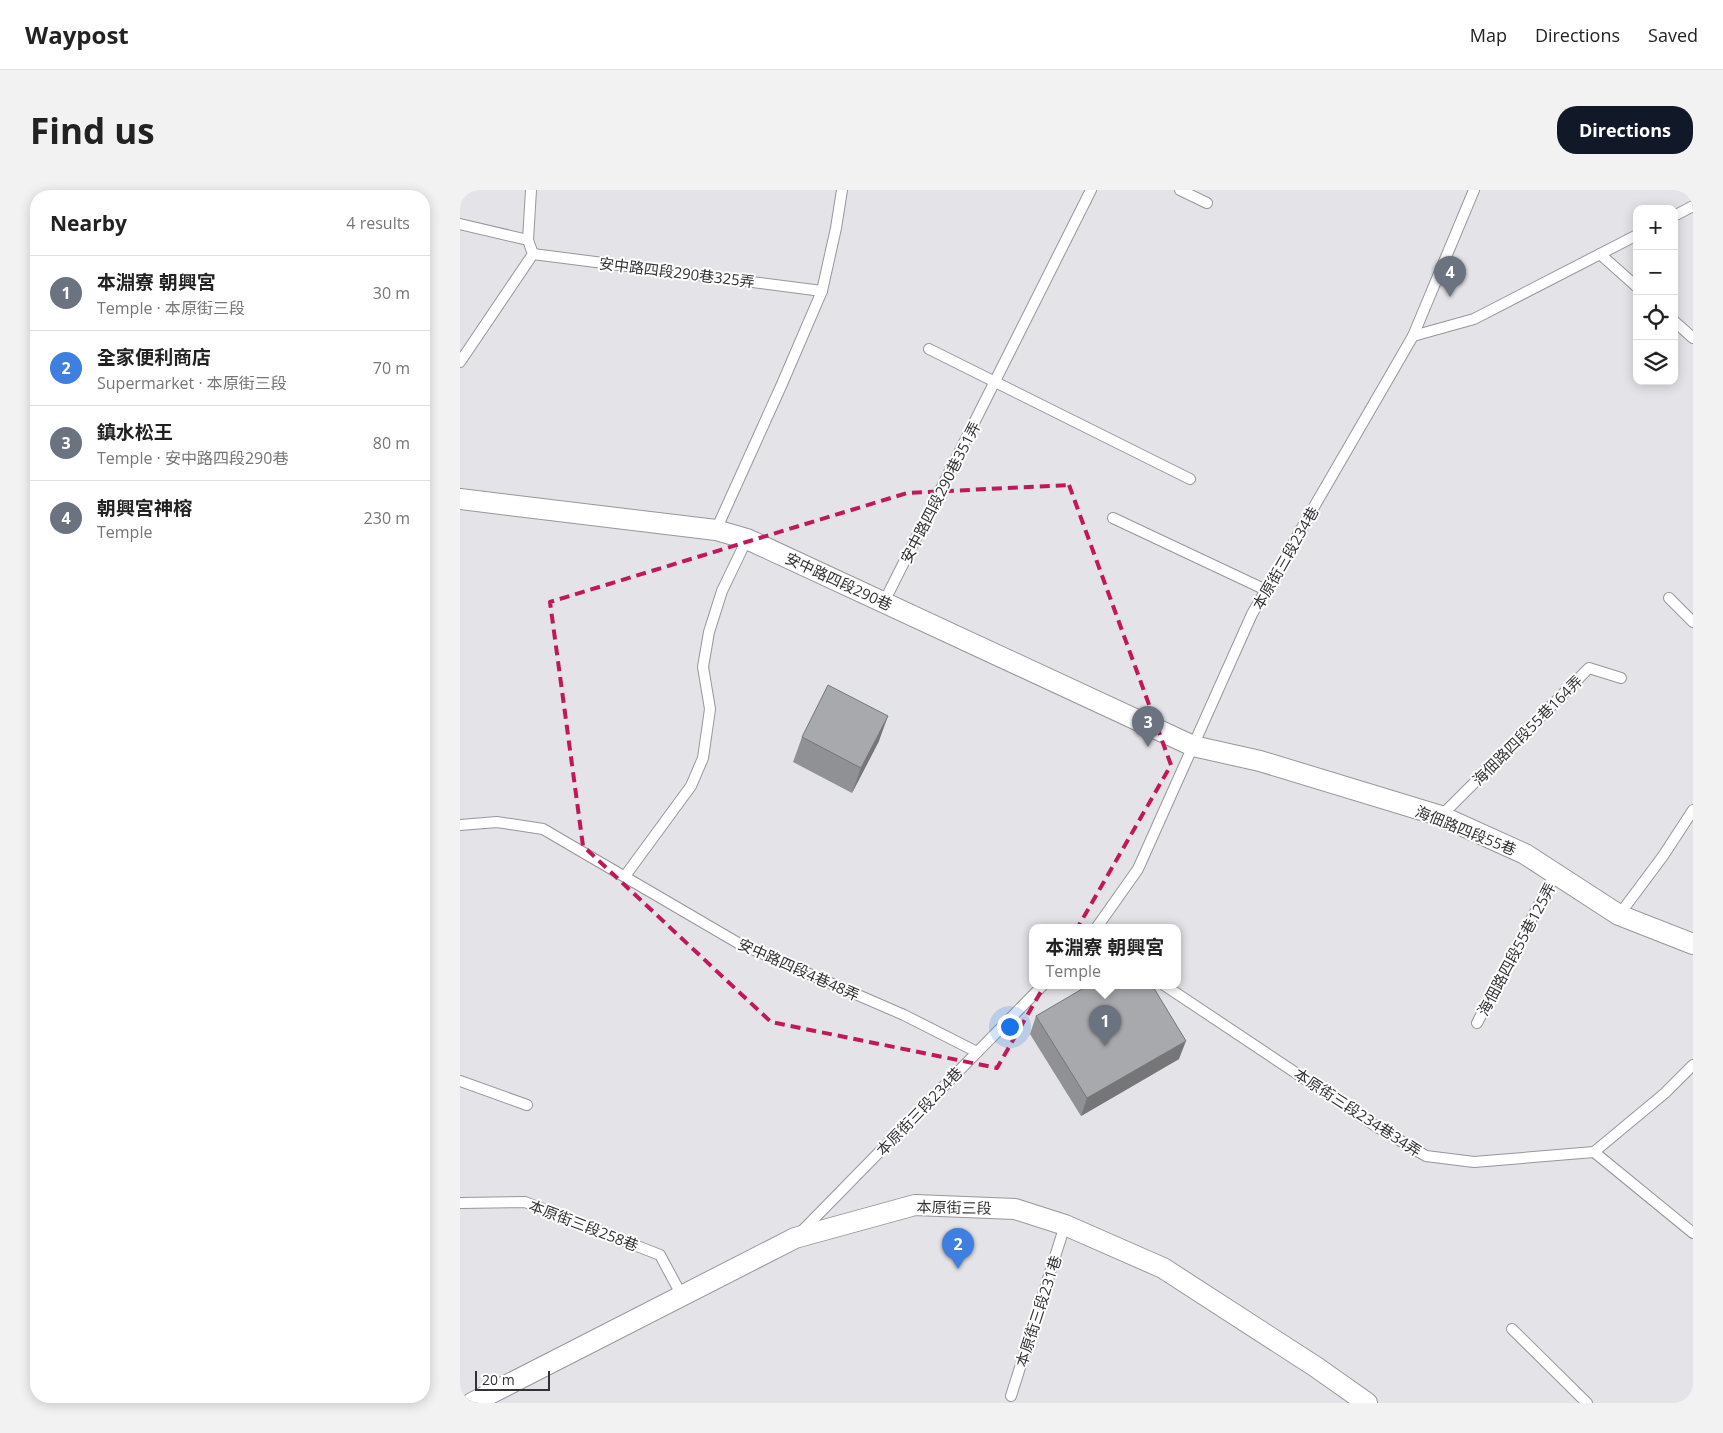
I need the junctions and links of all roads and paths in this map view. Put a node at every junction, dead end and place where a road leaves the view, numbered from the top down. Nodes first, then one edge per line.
1 (531, 190) edge
2 (842, 190) edge
3 (1092, 190) edge
4 (1180, 190) edge
5 (1474, 190) edge
6 (1207, 203) dead end
7 (1693, 206) edge
8 (1678, 214) edge
9 (460, 224) edge
10 (1633, 237) edge
11 (528, 240) junction
12 (533, 254) junction
13 (1600, 254) junction
14 (1633, 284) edge
15 (822, 290) junction
16 (1678, 325) edge
17 (1413, 336) junction
18 (1693, 338) edge
19 (929, 349) dead end
20 (460, 362) edge
21 (995, 382) junction
22 (1190, 479) dead end
23 (460, 499) edge
24 (1113, 518) dead end
25 (716, 530) junction
26 (746, 539) junction
27 (1266, 590) junction
28 (1669, 598) dead end
29 (884, 602) junction
30 (1693, 622) edge
31 (1622, 678) dead end
32 (1193, 746) junction
33 (1693, 810) edge
34 (1441, 816) junction
35 (460, 825) edge
36 (1555, 874) junction
37 (625, 876) junction
38 (1619, 915) junction
39 (1099, 924) edge
40 (1693, 944) edge
41 (1039, 989) edge
42 (1170, 989) edge
43 (1477, 1023) dead end
44 (977, 1052) junction
45 (1693, 1066) edge
46 (460, 1080) edge
47 (527, 1105) dead end
48 (1594, 1152) junction
49 (460, 1203) edge
50 (1065, 1226) junction
51 (1693, 1233) edge
52 (796, 1238) junction
53 (682, 1296) junction
54 (1512, 1329) dead end
55 (1011, 1396) dead end
56 (472, 1403) edge
57 (1367, 1403) edge
58 (1588, 1403) edge

1 - 11 lane
2 - 15 lane
3 - 21 lane, 安中路四段290巷351弄
4 - 6 lane
5 - 17 lane, 本原街三段234巷
7 - 8 lane
9 - 11 lane
10 - 13 lane
11 - 12 lane
12 - 15 lane, 安中路四段290巷325弄
12 - 20 lane
13 - 14 lane
13 - 17 lane
15 - 25 lane
16 - 18 lane
17 - 27 lane, 本原街三段234巷
19 - 21 lane
21 - 22 lane
21 - 29 lane, 安中路四段290巷351弄
23 - 25 street, 安中路四段290巷
24 - 27 lane
25 - 26 street, 安中路四段290巷
26 - 29 street, 安中路四段290巷
26 - 37 lane
27 - 32 lane, 本原街三段234巷
28 - 30 lane
29 - 32 street, 安中路四段290巷
31 - 34 lane, 海佃路四段55巷164弄
32 - 34 street, 海佃路四段55巷
32 - 39 lane, 本原街三段234巷
33 - 38 lane
34 - 36 street, 海佃路四段55巷
35 - 37 lane, 安中路四段4巷48弄
36 - 38 street, 海佃路四段55巷
36 - 43 lane, 海佃路四段55巷125弄
37 - 44 lane, 安中路四段4巷48弄
38 - 40 street, 海佃路四段55巷
41 - 44 lane, 本原街三段234巷
42 - 48 lane, 本原街三段234巷34弄
44 - 52 lane, 本原街三段234巷
45 - 48 lane
46 - 47 lane
48 - 51 lane
49 - 53 lane, 本原街三段258巷
50 - 52 street, 本原街三段
50 - 55 lane, 本原街三段231巷
50 - 57 street, 本原街三段
52 - 53 street, 本原街三段
53 - 56 street, 本原街三段
54 - 58 lane

